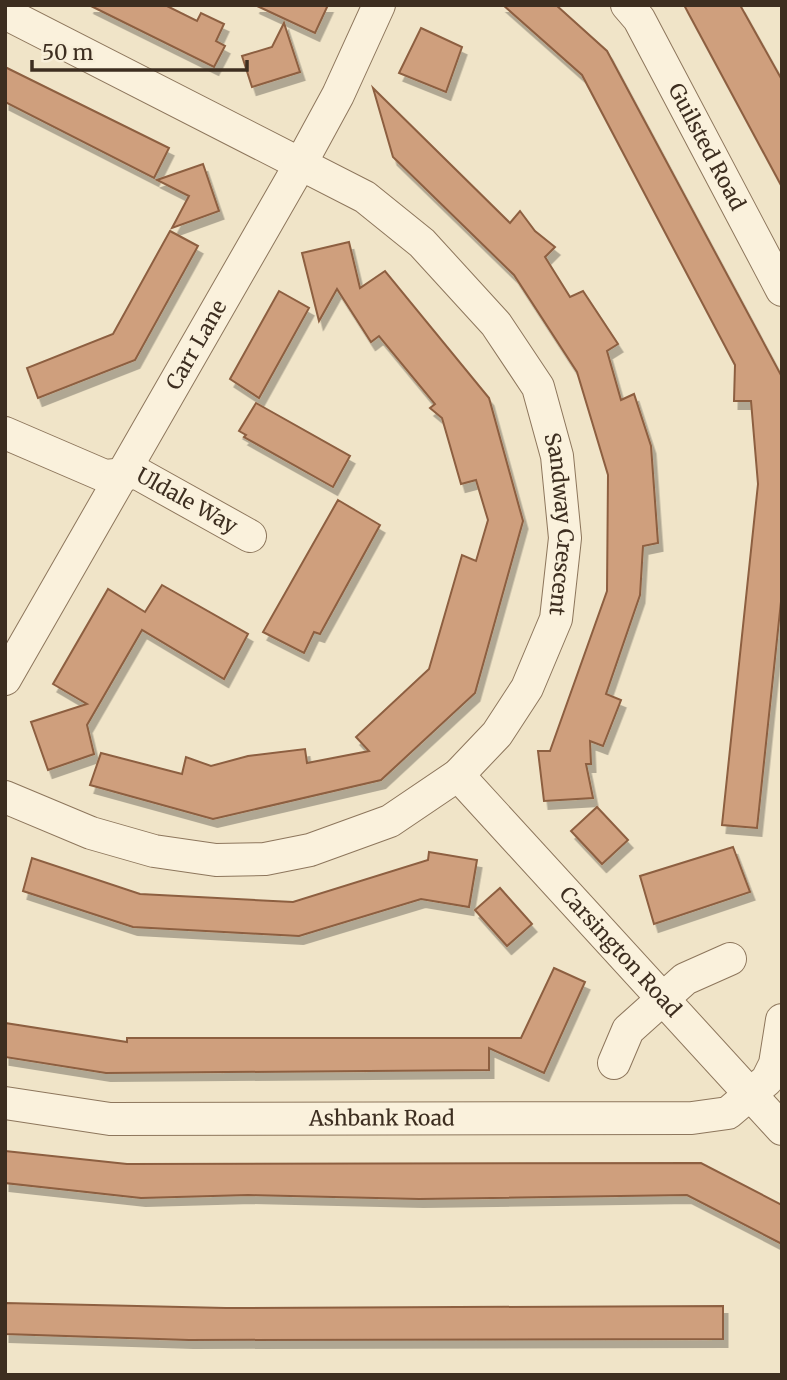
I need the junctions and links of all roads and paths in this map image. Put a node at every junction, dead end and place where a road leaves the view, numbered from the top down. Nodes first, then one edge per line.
1 (379, 5) edge
2 (627, 5) edge
3 (5, 13) edge
4 (301, 163) junction
5 (782, 290) edge
6 (5, 433) edge
7 (122, 476) junction
8 (250, 536) dead end
9 (5, 679) edge
10 (458, 775) junction
11 (5, 797) edge
12 (730, 959) dead end
13 (664, 1000) junction
14 (782, 1020) edge
15 (614, 1063) dead end
16 (752, 1096) junction
17 (5, 1103) edge
18 (782, 1129) edge

1 - 4 street, Carr Lane
2 - 5 street, Guilsted Road
3 - 4 street, Sandway Crescent
4 - 7 street, Carr Lane
4 - 10 street, Sandway Crescent
6 - 7 street, Uldale Way
7 - 8 street, Uldale Way
7 - 9 street, Carr Lane
10 - 11 street, Sandway Crescent
10 - 13 street, Carsington Road
12 - 13 street
13 - 15 street
13 - 16 street, Carsington Road
14 - 16 street
16 - 17 street, Ashbank Road
16 - 18 street, Carsington Road

